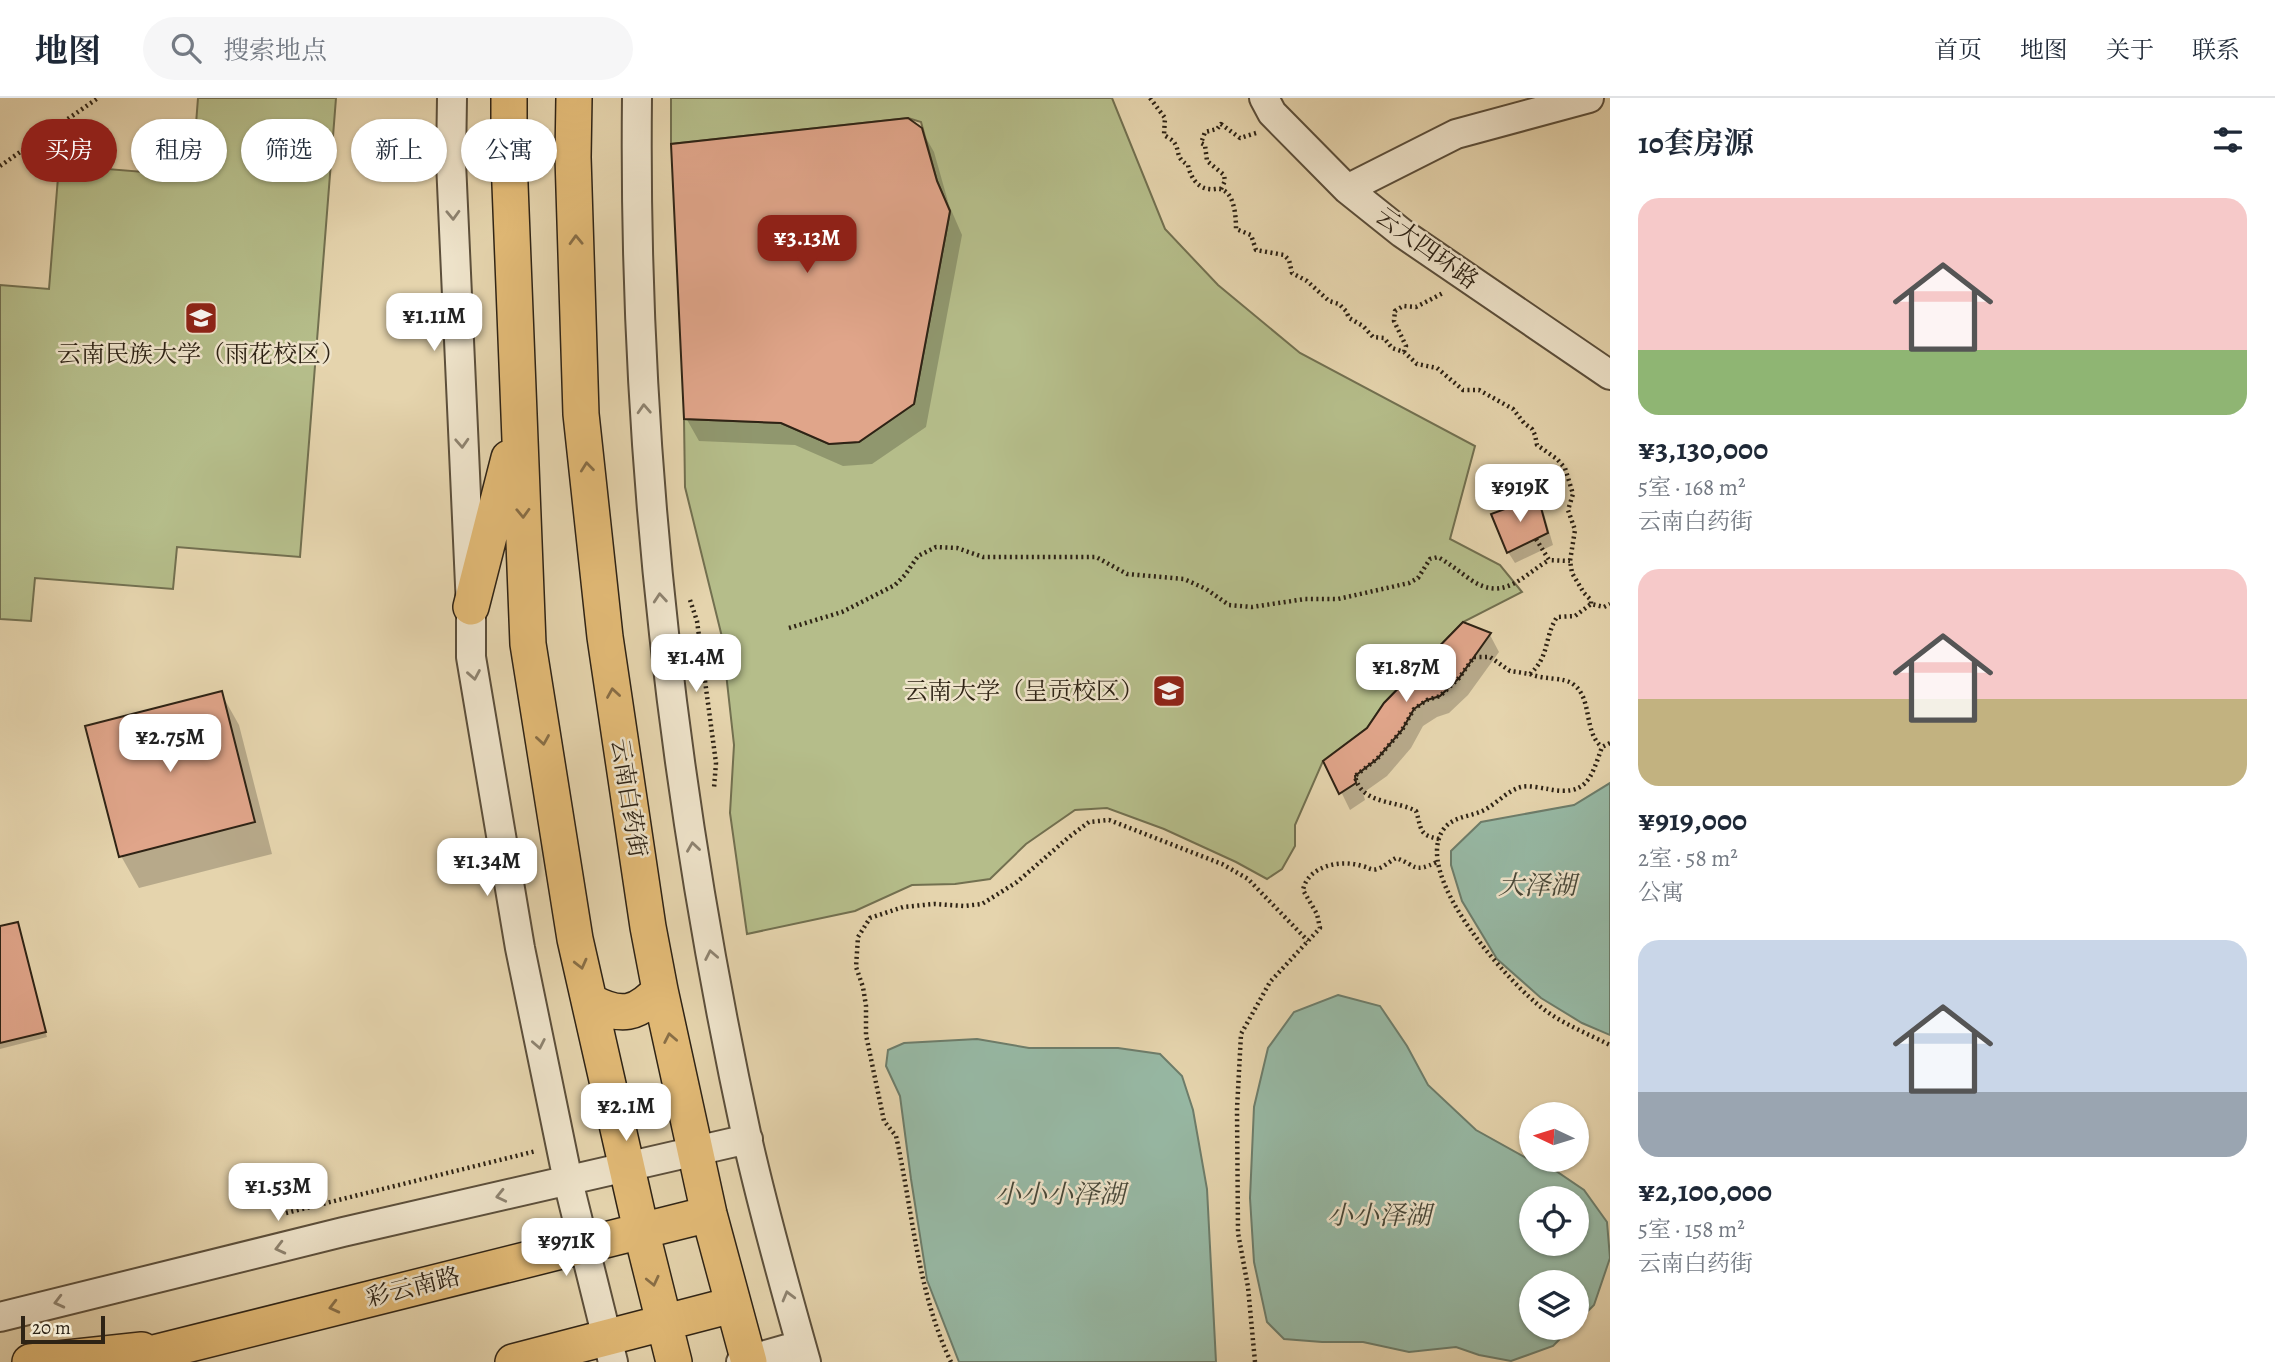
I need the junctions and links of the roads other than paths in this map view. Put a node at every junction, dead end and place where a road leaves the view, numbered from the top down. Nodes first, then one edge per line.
1 (452, 98) edge
2 (509, 98) edge
3 (574, 98) edge
4 (637, 98) edge
5 (1589, 98) edge
6 (1268, 105) edge
7 (1347, 189) junction
8 (1610, 375) edge
9 (519, 421) junction
10 (471, 607) junction
11 (660, 990) junction
12 (591, 1002) junction
13 (748, 1139) junction
14 (695, 1153) junction
15 (628, 1168) junction
16 (568, 1181) junction
17 (709, 1214) junction
18 (641, 1230) junction
19 (583, 1245) junction
20 (732, 1305) junction
21 (0, 1317) edge
22 (664, 1324) junction
23 (184, 1345) junction
24 (609, 1350) edge
25 (803, 1354) edge
26 (746, 1361) edge
27 (30, 1362) edge
28 (118, 1362) edge
29 (513, 1362) edge
30 (674, 1362) edge

1 -> 10 street
2 - 9 main road
11 -> 3 main road, 云南白药街
13 -> 4 street
5 - 7 street
6 - 7 street, 云大四环路
7 - 8 street, 云大四环路
9 - 10 main road
9 -> 12 main road
10 -> 16 street
11 - 12 main road
14 -> 11 main road, 云南白药街
12 - 15 main road
13 - 14 street
25 -> 13 street
14 - 15 street
14 - 17 main road, 云南白药街
15 - 16 street
15 - 18 main road
16 - 19 street
16 -> 21 street
17 - 18 main road, 彩云南路
17 - 20 main road, 云南白药街
18 - 19 main road, 彩云南路
18 -> 22 main road
19 -> 23 main road, 彩云南路
19 - 24 street
20 - 22 main road
20 - 26 main road, 云南白药街
22 - 24 main road
22 - 30 main road
23 - 27 main road
23 - 28 main road, 彩云南路
24 - 29 main road
25 - 26 street

